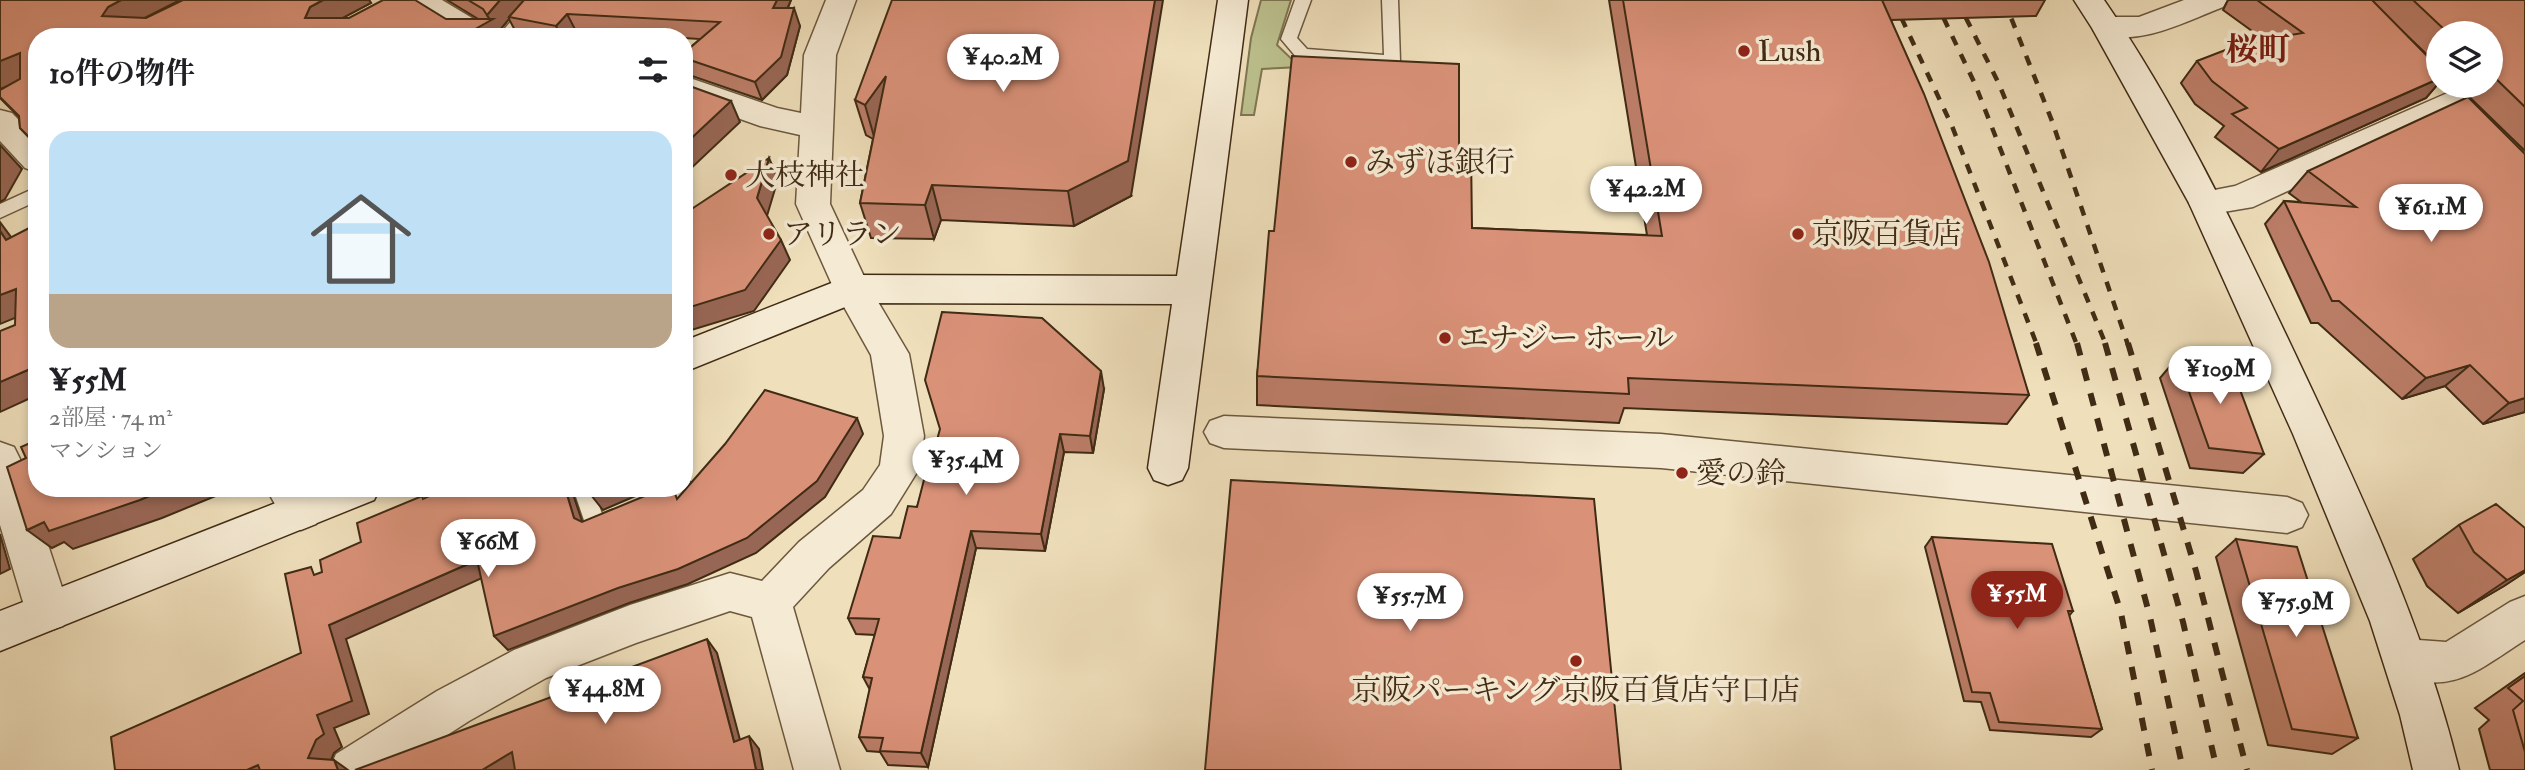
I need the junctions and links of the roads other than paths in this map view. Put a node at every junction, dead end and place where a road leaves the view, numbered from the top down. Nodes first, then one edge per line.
1 (538, 0) edge
2 (841, 0) edge
3 (1233, 0) edge
4 (1303, 0) edge
5 (1390, 0) edge
6 (2212, 0) edge
7 (407, 2) edge
8 (2098, 13) edge
9 (462, 28) edge
10 (514, 28) edge
11 (693, 90) edge
12 (2452, 102) edge
13 (4, 108) edge
14 (816, 127) junction
15 (28, 145) edge
16 (28, 198) edge
17 (2206, 203) junction
18 (0, 212) edge
19 (852, 289) junction
20 (1192, 290) junction
21 (693, 353) edge
22 (1224, 432) dead end
23 (0, 459) edge
24 (1168, 468) dead end
25 (586, 497) edge
26 (662, 497) edge
27 (294, 500) edge
28 (2287, 515) dead end
29 (770, 602) junction
30 (48, 612) junction
31 (2525, 616) edge
32 (0, 631) edge
33 (2405, 659) junction
34 (352, 770) edge
35 (817, 770) edge
36 (2436, 770) edge

1 - 10 lane
2 - 14 street
3 - 20 street
4 - 5 lane
6 - 8 street
7 - 9 street
8 - 17 street
11 - 14 street
12 - 17 street
13 - 15 street
14 - 19 street
16 - 18 lane
17 - 33 street
19 - 20 street
19 - 21 street
19 - 29 street
20 - 24 street
22 - 28 street
23 - 30 street
25 - 26 lane
27 - 30 street
29 - 34 street
29 - 35 street
30 - 32 street
31 - 33 street
33 - 36 street

